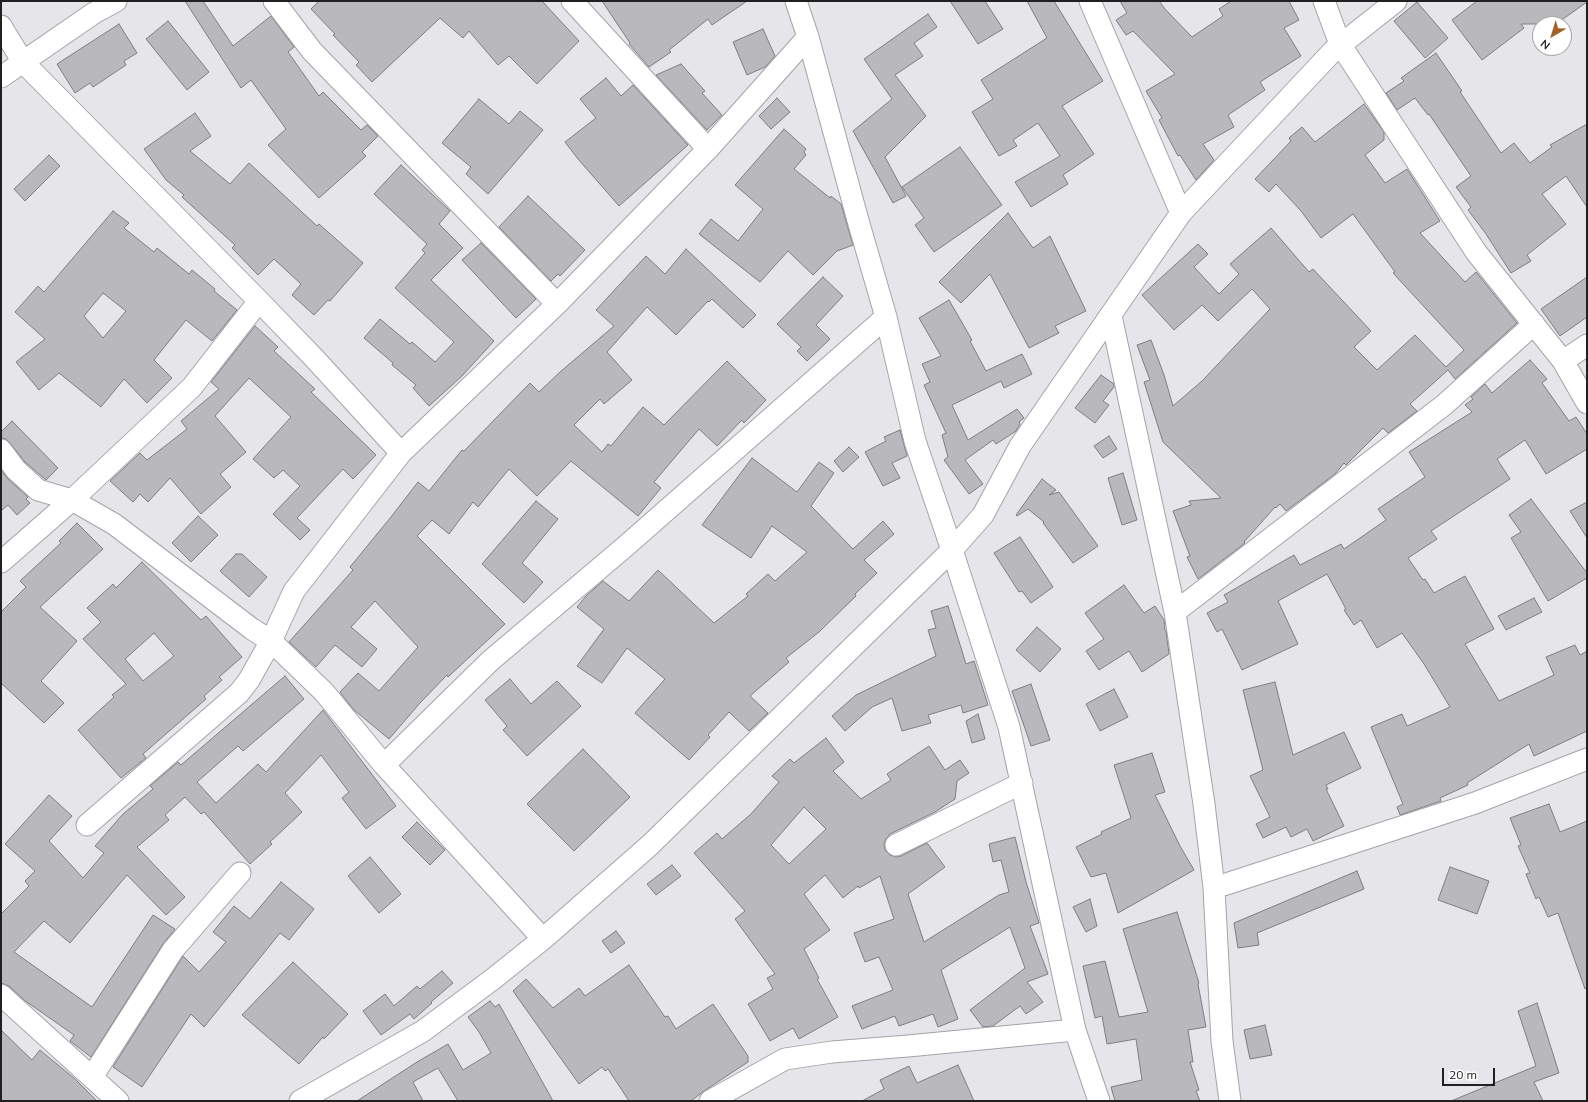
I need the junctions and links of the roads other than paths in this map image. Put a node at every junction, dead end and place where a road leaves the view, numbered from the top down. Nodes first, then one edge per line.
1 (116, 1) edge
2 (274, 1) edge
3 (572, 1) edge
4 (796, 1) edge
5 (1090, 1) edge
6 (1324, 1) edge
7 (1396, 1) edge
8 (91, 7) edge
9 (1, 26) edge
10 (808, 37) junction
11 (1340, 44) junction
12 (23, 62) junction
13 (1, 77) edge
14 (708, 149) junction
15 (1181, 213) junction
16 (259, 301) junction
17 (557, 304) junction
18 (1111, 316) junction
19 (886, 317) junction
20 (1534, 324) junction
21 (1587, 345) edge
22 (1563, 361) junction
23 (1587, 403) edge
24 (1, 450) edge
25 (401, 453) junction
26 (72, 500) junction
27 (952, 550) junction
28 (1, 562) edge
29 (1175, 612) junction
30 (271, 641) junction
31 (1587, 759) edge
32 (384, 766) junction
33 (1022, 783) junction
34 (87, 825) dead end
35 (896, 845) dead end
36 (240, 873) dead end
37 (1214, 888) junction
38 (543, 939) junction
39 (1, 995) edge
40 (1075, 1030) junction
41 (92, 1077) junction
42 (118, 1101) edge
43 (300, 1101) edge
44 (710, 1101) edge
45 (1099, 1101) edge
46 (1230, 1101) edge

1 - 8 street
2 - 17 street
3 - 14 street
4 - 10 street
5 - 15 street
6 - 11 street
7 - 11 street
8 - 12 street
9 - 12 street
10 - 14 street
10 - 19 street
11 - 15 street
11 - 20 street
12 - 13 street
12 - 16 street
14 - 17 street
15 - 18 street
16 - 25 street
16 - 26 street
17 - 25 street
18 - 27 street
18 - 29 street
19 - 27 street
19 - 32 street
20 - 22 street
20 - 29 street
21 - 22 street
22 - 23 street
24 - 26 street
25 - 30 street
26 - 28 street
26 - 30 street
27 - 33 street
27 - 38 street
29 - 37 street
30 - 32 street
30 - 34 street
31 - 37 street
32 - 38 street
33 - 35 street
33 - 40 street
36 - 41 street
37 - 46 street
38 - 43 street
39 - 41 street
40 - 44 street
40 - 45 street
41 - 42 street

